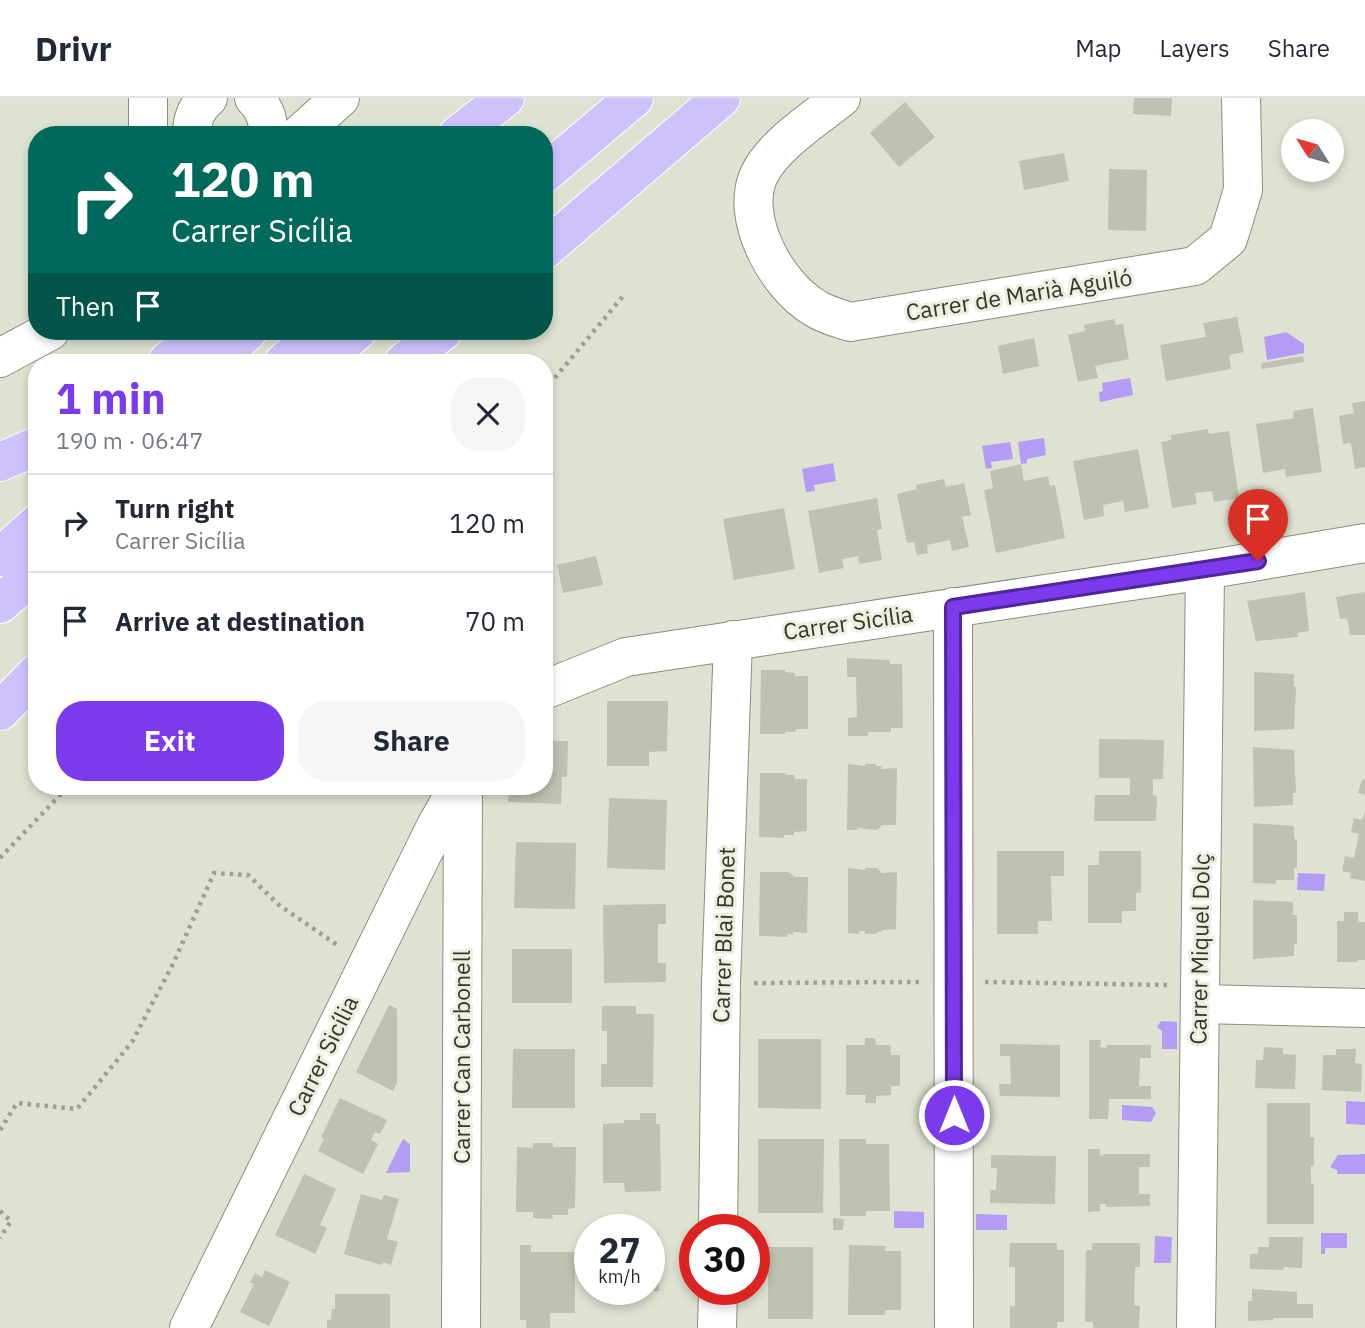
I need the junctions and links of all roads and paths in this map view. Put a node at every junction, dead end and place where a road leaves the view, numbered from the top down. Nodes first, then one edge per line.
1 (148, 98) edge
2 (208, 98) edge
3 (254, 98) edge
4 (341, 98) edge
5 (506, 98) edge
6 (598, 98) edge
7 (634, 98) edge
8 (721, 98) edge
9 (841, 98) edge
10 (1241, 98) edge
11 (148, 126) edge
12 (192, 126) edge
13 (267, 126) edge
14 (309, 126) edge
15 (470, 126) edge
16 (474, 126) edge
17 (553, 136) edge
18 (553, 166) edge
19 (553, 242) edge
20 (624, 295) dead end
21 (35, 340) edge
22 (194, 340) edge
23 (238, 340) edge
24 (310, 340) edge
25 (346, 340) edge
26 (432, 340) edge
27 (177, 354) edge
28 (223, 354) edge
29 (294, 354) edge
30 (330, 354) edge
31 (414, 354) edge
32 (0, 358) edge
33 (553, 380) edge
34 (28, 450) edge
35 (0, 462) edge
36 (28, 532) edge
37 (1365, 543) edge
38 (0, 557) edge
39 (1205, 569) junction
40 (28, 580) edge
41 (0, 604) edge
42 (953, 607) junction
43 (28, 609) edge
44 (0, 632) edge
45 (733, 640) junction
46 (28, 682) edge
47 (553, 686) edge
48 (0, 711) edge
49 (62, 795) edge
50 (455, 795) edge
51 (461, 795) edge
52 (436, 826) junction
53 (0, 858) edge
54 (371, 958) junction
55 (1200, 1004) junction
56 (1365, 1008) edge
57 (0, 1130) edge
58 (0, 1211) edge
59 (718, 1214) edge
60 (0, 1238) edge
61 (718, 1305) edge
62 (188, 1328) edge
63 (435, 1328) edge
64 (461, 1328) edge
65 (717, 1328) edge
66 (954, 1328) edge
67 (1196, 1328) edge

1 - 11 street
2 - 12 street
3 - 13 street
4 - 14 street
5 - 15 highway
5 - 16 highway
6 - 17 highway
7 - 18 highway
8 - 19 highway
9 - 10 street, Carrer de Marià Aguiló
20 - 33 path
21 - 32 street
22 - 27 highway
23 - 28 highway
24 - 29 highway
25 - 30 highway
26 - 31 highway
34 - 35 highway
36 - 38 highway
37 - 39 street, Carrer Sicília
39 - 42 street, Carrer Sicília
39 - 55 street, Carrer Miquel Dolç
40 - 41 highway
42 - 45 street, Carrer Sicília
42 - 66 street
43 - 44 highway
45 - 47 street, Carrer Sicília
45 - 59 street, Carrer Blai Bonet
46 - 48 highway
49 - 53 path
50 - 52 street, Carrer Sicília
51 - 64 street, Carrer Can Carbonell
52 - 54 street, Carrer Sicília
52 - 63 street
54 - 57 path
54 - 62 street, Carrer Sicília
55 - 56 street
55 - 67 street, Carrer Miquel Dolç
58 - 60 path
61 - 65 street

